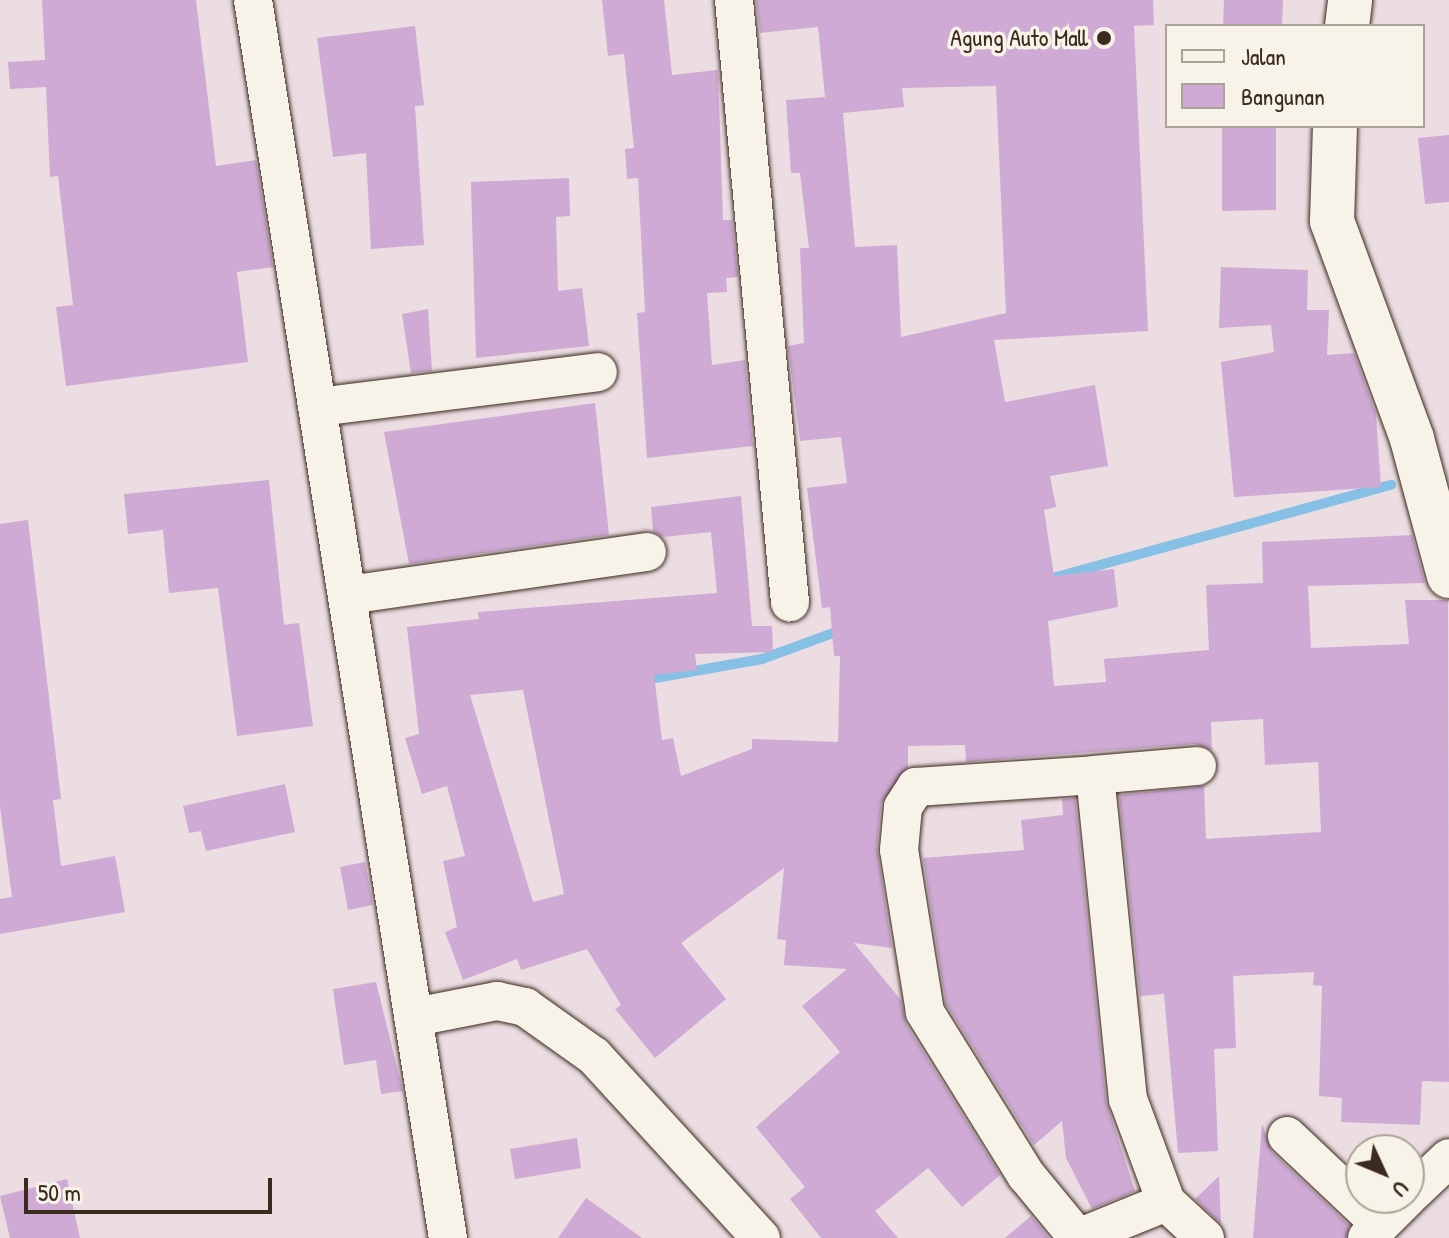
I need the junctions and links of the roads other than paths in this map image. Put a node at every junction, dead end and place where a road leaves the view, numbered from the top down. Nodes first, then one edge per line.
1 (253, 0) edge
2 (734, 0) edge
3 (1350, 0) edge
4 (1347, 24) edge
5 (1335, 128) edge
6 (598, 372) dead end
7 (318, 407) junction
8 (647, 552) dead end
9 (1449, 576) edge
10 (348, 595) junction
11 (790, 602) dead end
12 (1197, 766) dead end
13 (1095, 775) junction
14 (415, 1017) junction
15 (1287, 1136) dead end
16 (1449, 1158) edge
17 (1425, 1181) edge
18 (1166, 1202) junction
19 (1391, 1214) edge
20 (1374, 1231) edge
21 (448, 1238) edge
22 (761, 1238) edge
23 (1078, 1238) edge
24 (1205, 1238) edge

1 - 7 street
2 - 11 street
3 - 4 street
5 - 9 street
6 - 7 street
7 - 10 street
8 - 10 street
10 - 14 street
12 - 13 street
13 - 18 street
13 - 23 street
14 - 21 street
14 - 22 street
15 - 20 street
16 - 17 street
18 - 23 street
18 - 24 street
19 - 20 street

